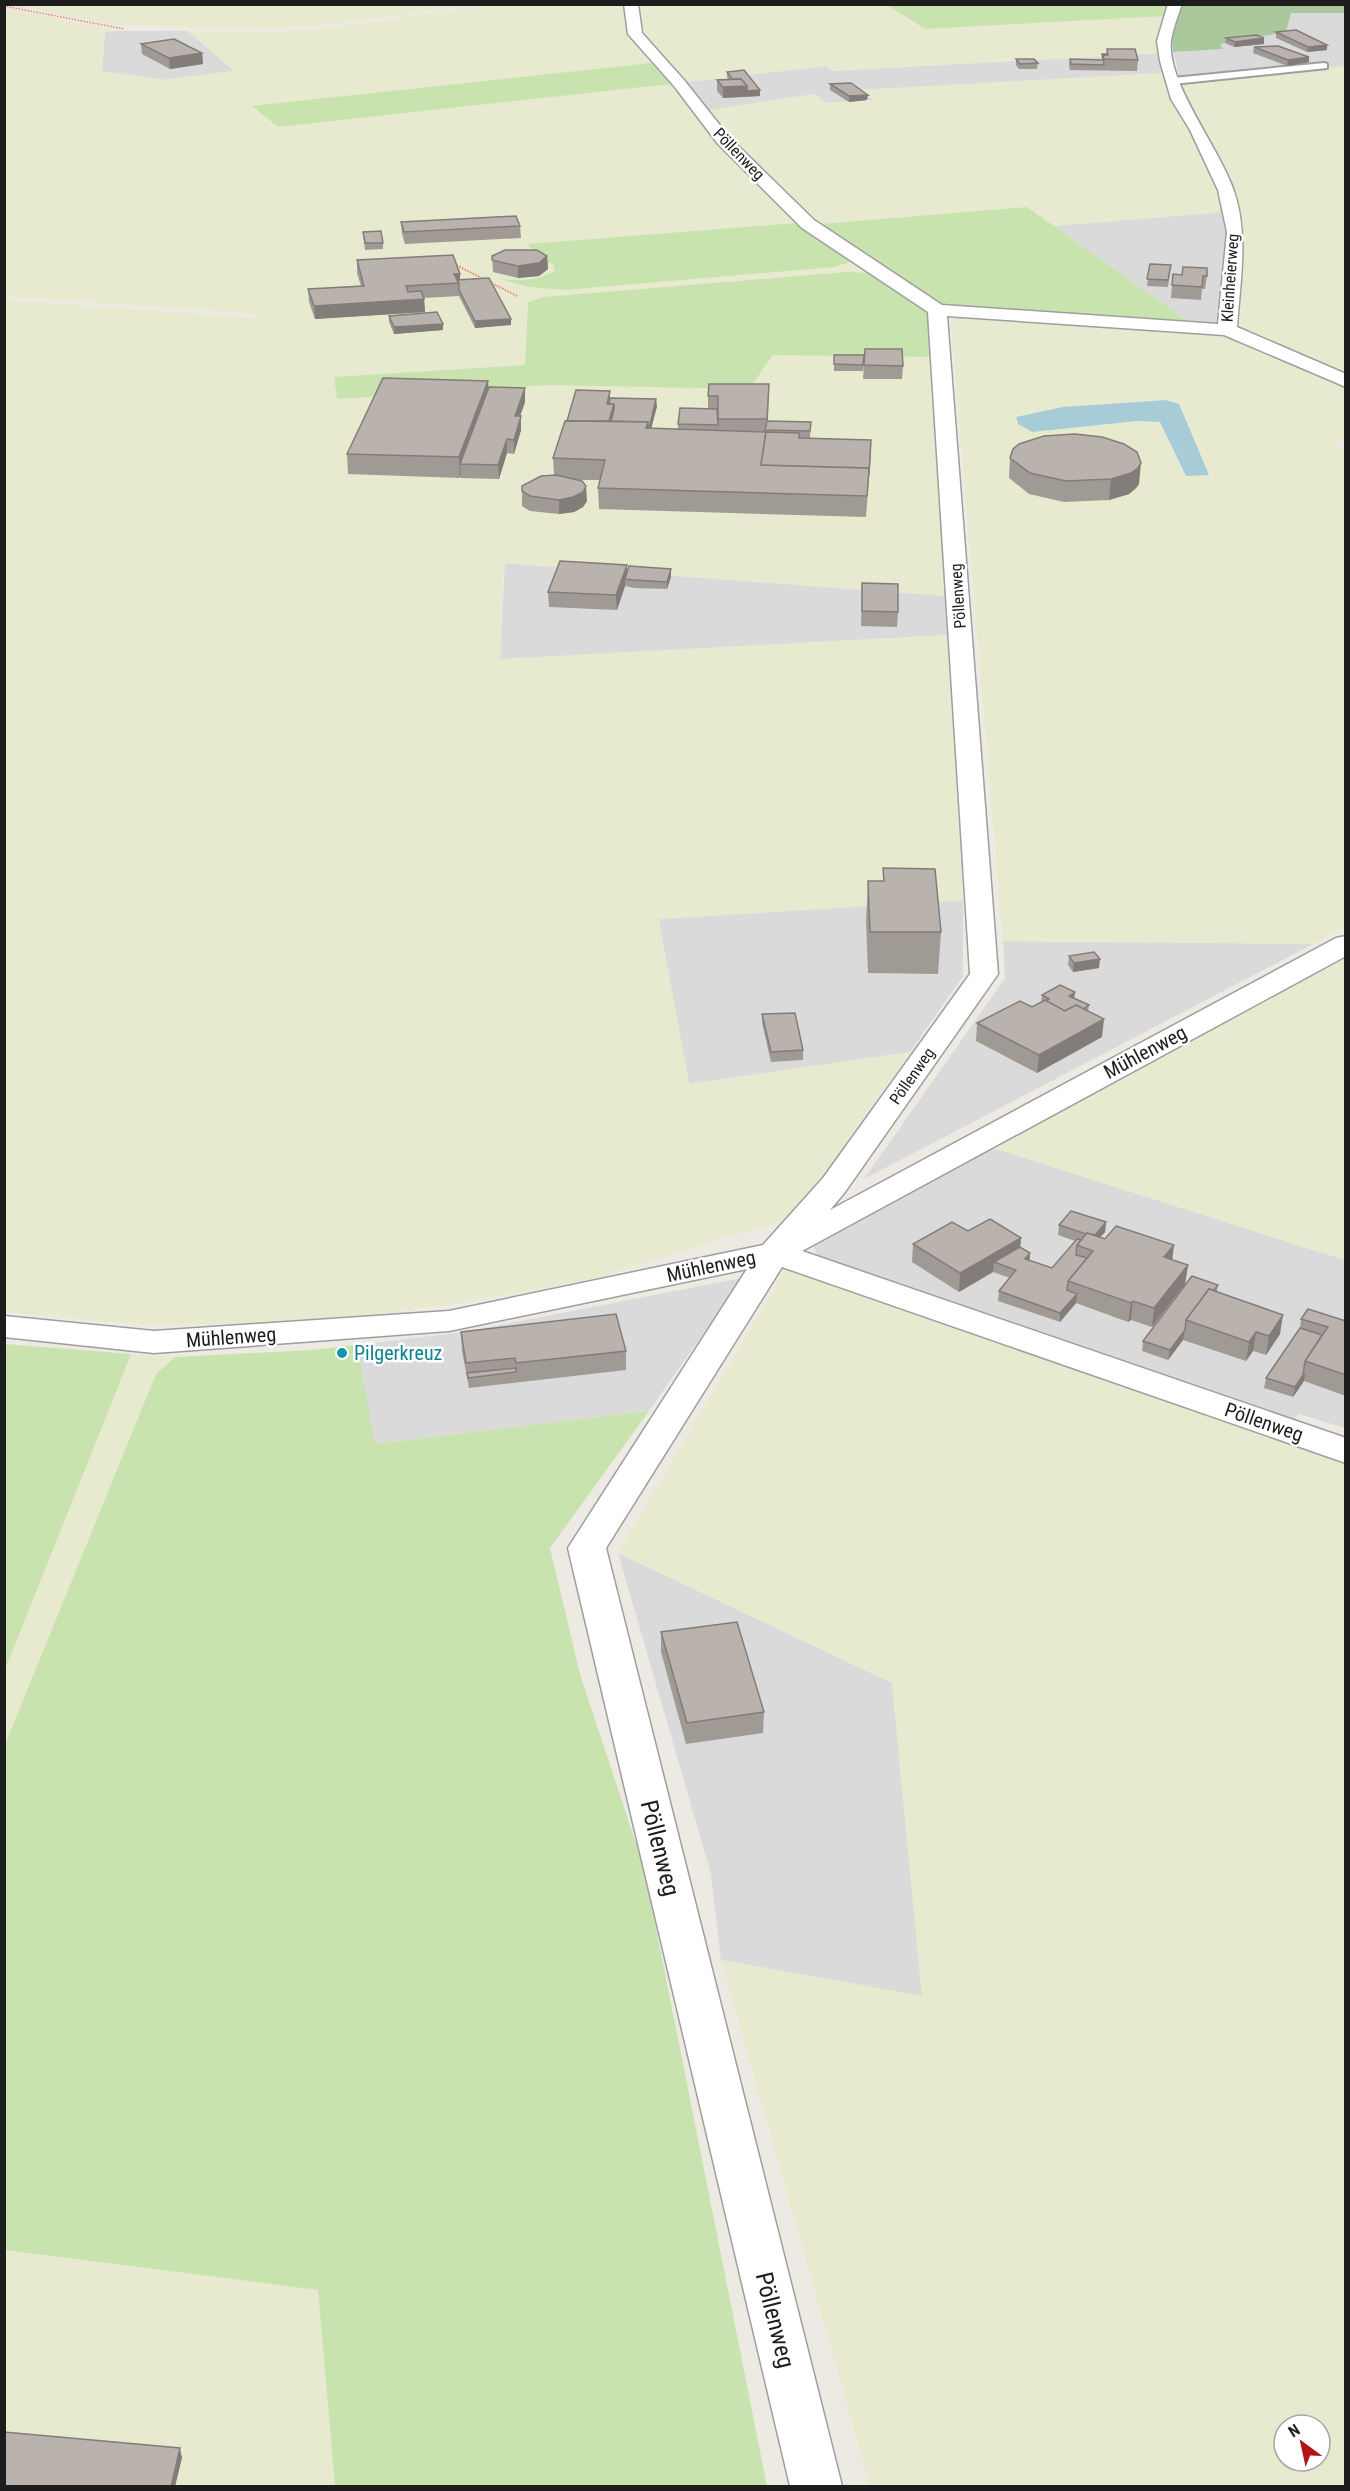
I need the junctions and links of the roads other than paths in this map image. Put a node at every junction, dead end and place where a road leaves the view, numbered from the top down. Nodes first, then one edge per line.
1 (631, 4) edge
2 (1175, 4) edge
3 (1324, 66) dead end
4 (1173, 81) junction
5 (938, 310) junction
6 (1227, 330) junction
7 (1346, 381) edge
8 (1346, 944) edge
9 (774, 1253) junction
10 (4, 1326) edge
11 (1346, 1451) edge
12 (816, 2487) edge

1 - 5 street, Pöllenweg
2 - 4 street, Kleinheierweg
3 - 4 lane
4 - 6 street, Kleinheierweg
5 - 6 street
5 - 9 street, Pöllenweg
6 - 7 street, Kleinheierweg
8 - 9 street, Mühlenweg
9 - 10 street, Mühlenweg
9 - 11 street, Pöllenweg
9 - 12 street, Pöllenweg

